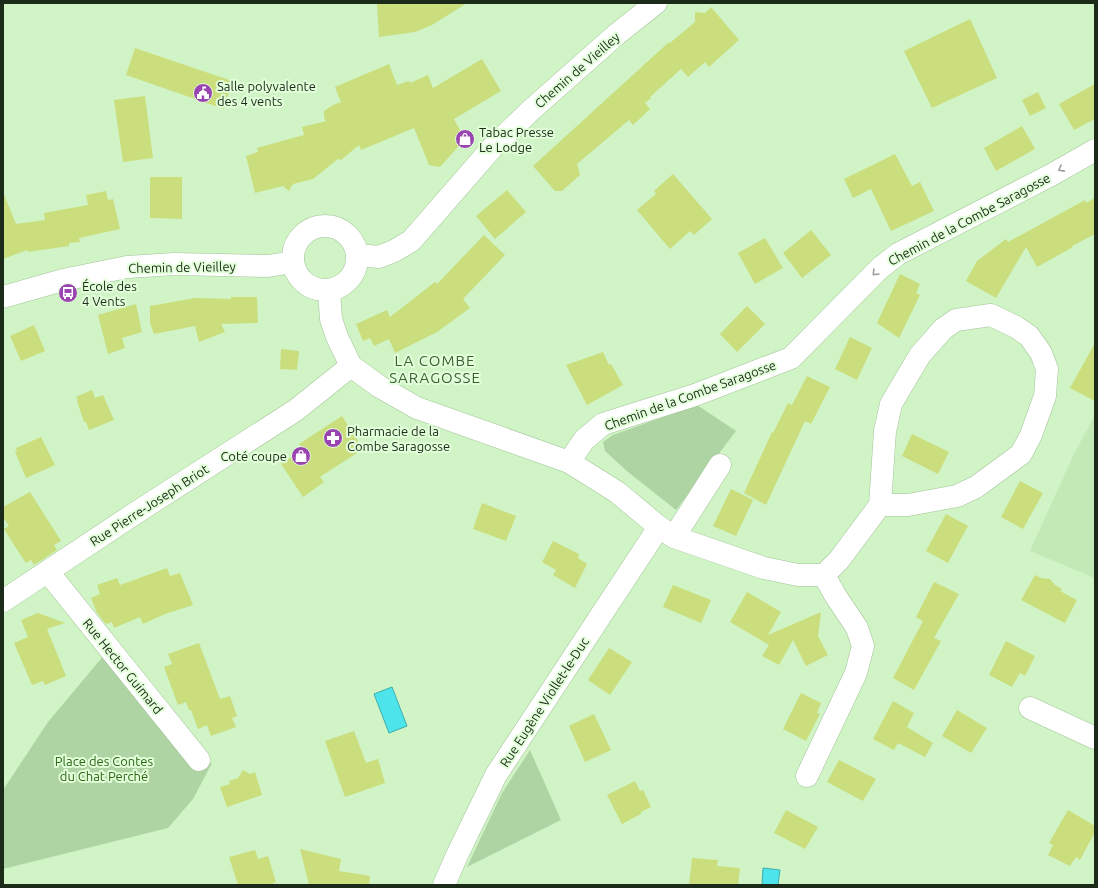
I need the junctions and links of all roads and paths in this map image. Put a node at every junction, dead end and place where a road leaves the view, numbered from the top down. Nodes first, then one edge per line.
1 (656, 3) edge
2 (1095, 150) edge
3 (357, 255) junction
4 (293, 262) junction
5 (329, 290) junction
6 (3, 298) edge
7 (351, 366) junction
8 (569, 462) junction
9 (720, 465) dead end
10 (880, 505) junction
11 (666, 532) junction
12 (48, 572) junction
13 (824, 575) junction
14 (3, 601) edge
15 (1030, 708) dead end
16 (1095, 738) edge
17 (199, 760) dead end
18 (807, 776) dead end
19 (444, 885) edge

1 - 3 street, Chemin de Vieilley
2 -> 8 street, Chemin de la Combe Saragosse
3 - 4 street
3 - 5 street
4 - 5 street
4 - 6 street, Chemin de Vieilley
5 - 7 street
7 - 8 street
7 - 12 street, Rue Pierre-Joseph Briot
8 - 11 street
9 - 11 street, Rue Eugène Viollet-le-Duc
10 - 10 street
10 - 13 street
11 - 13 street
11 - 19 street, Rue Eugène Viollet-le-Duc
12 - 14 street, Rue Pierre-Joseph Briot
12 - 17 street, Rue Hector Guimard
13 - 18 street
15 - 16 street

